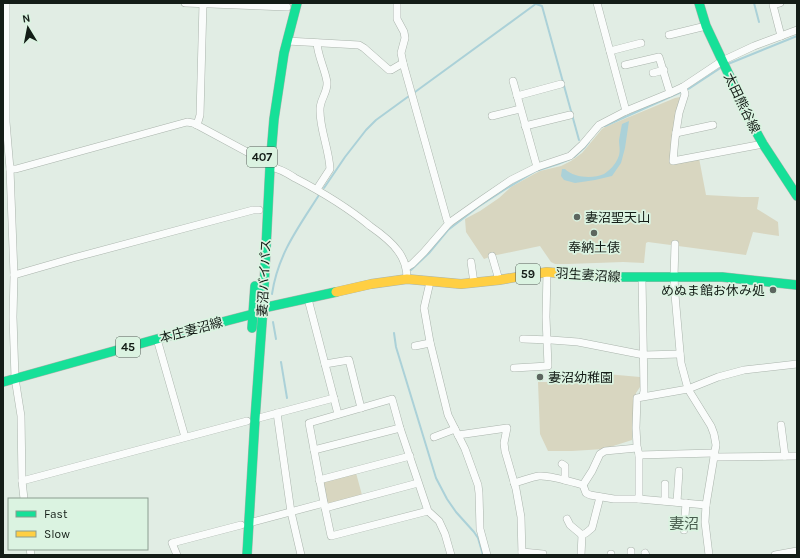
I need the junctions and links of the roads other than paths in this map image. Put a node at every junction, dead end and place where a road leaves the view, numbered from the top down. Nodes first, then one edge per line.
1 (6, 3) edge
2 (185, 3) edge
3 (203, 3) edge
4 (297, 3) edge
5 (397, 3) edge
6 (597, 3) edge
7 (699, 3) edge
8 (780, 3) edge
9 (288, 5) edge
10 (706, 26) junction
11 (797, 30) edge
12 (669, 35) dead end
13 (781, 36) junction
14 (287, 41) junction
15 (317, 43) junction
16 (641, 43) dead end
17 (610, 51) junction
18 (722, 61) junction
19 (403, 63) junction
20 (625, 65) dead end
21 (664, 70) junction
22 (653, 73) dead end
23 (513, 81) dead end
24 (561, 84) dead end
25 (684, 90) junction
26 (670, 93) junction
27 (517, 96) junction
28 (520, 109) junction
29 (626, 111) junction
30 (570, 115) dead end
31 (492, 116) dead end
32 (197, 125) junction
33 (713, 125) dead end
34 (525, 126) junction
35 (676, 133) junction
36 (763, 144) junction
37 (262, 160) junction
38 (270, 167) junction
39 (536, 167) junction
40 (10, 169) junction
41 (317, 189) junction
42 (797, 195) edge
43 (259, 210) junction
44 (449, 223) junction
45 (258, 239) dead end
46 (675, 244) dead end
47 (492, 256) dead end
48 (471, 262) dead end
49 (407, 267) junction
50 (547, 272) junction
51 (14, 275) junction
52 (255, 276) dead end
53 (674, 277) junction
54 (642, 278) junction
55 (407, 279) junction
56 (499, 280) junction
57 (430, 282) junction
58 (474, 283) junction
59 (797, 285) edge
60 (308, 299) junction
61 (263, 308) junction
62 (253, 314) junction
63 (420, 327) dead end
64 (427, 328) junction
65 (252, 337) dead end
66 (157, 339) junction
67 (523, 339) dead end
68 (548, 340) junction
69 (430, 343) junction
70 (415, 346) dead end
71 (680, 354) junction
72 (644, 355) junction
73 (250, 360) dead end
74 (325, 364) junction
75 (797, 364) edge
76 (514, 368) dead end
77 (15, 378) junction
78 (3, 382) edge
79 (688, 389) junction
80 (643, 396) junction
81 (334, 398) junction
82 (360, 408) junction
83 (277, 413) junction
84 (338, 414) junction
85 (251, 420) junction
86 (781, 425) dead end
87 (400, 428) junction
88 (456, 432) junction
89 (185, 437) junction
90 (434, 437) dead end
91 (637, 448) junction
92 (314, 450) junction
93 (640, 455) junction
94 (714, 455) junction
95 (410, 456) junction
96 (784, 456) junction
97 (797, 456) edge
98 (562, 464) dead end
99 (679, 471) dead end
100 (22, 480) junction
101 (319, 480) junction
102 (565, 480) junction
103 (418, 482) junction
104 (514, 483) junction
105 (665, 484) dead end
106 (583, 485) junction
107 (600, 496) junction
108 (24, 498) edge
109 (639, 499) junction
110 (665, 502) junction
111 (677, 502) junction
112 (686, 503) junction
113 (706, 505) junction
114 (324, 506) junction
115 (428, 511) junction
116 (291, 512) junction
117 (567, 518) dead end
118 (245, 524) junction
119 (684, 530) dead end
120 (582, 535) junction
121 (797, 553) edge
122 (522, 554) edge
123 (543, 554) dead end
124 (176, 555) edge
125 (239, 555) edge
126 (247, 555) edge
127 (301, 555) edge
128 (451, 555) edge
129 (487, 555) edge
130 (581, 555) edge
131 (709, 555) edge
132 (775, 555) edge

1 - 40 street
2 - 3 street
3 - 9 street
3 - 32 street
4 - 14 main road, 妻沼バイパス / 407
5 - 19 street
6 - 17 street
7 - 10 main road, 太田熊谷線
8 - 13 street
9 - 37 main road, 妻沼バイパス / 407
10 - 12 street
10 - 18 main road, 太田熊谷線
11 - 13 street
13 - 18 street
14 - 15 street
14 - 38 main road, 妻沼バイパス / 407
15 - 19 street
15 - 41 street
16 - 17 street
17 - 29 street
18 - 25 street
18 - 36 main road, 太田熊谷線
19 - 44 street
20 - 21 street
21 - 22 street
21 - 26 street
23 - 27 street
24 - 27 street
25 - 26 street
25 - 35 street
26 - 29 street
27 - 28 street
28 - 31 street
28 - 34 street
29 - 39 street
30 - 34 street
32 - 37 street
32 - 40 street
33 - 35 street
34 - 39 street
35 - 36 street
36 - 42 main road, 太田熊谷線
37 - 43 main road, 妻沼バイパス / 407
38 - 41 street
38 - 61 main road, 妻沼バイパス / 407
39 - 44 street
40 - 51 street
41 - 49 street
43 - 45 main road, 妻沼バイパス / 407
43 - 51 street
44 - 49 street
46 - 53 street
47 - 56 street
48 - 58 street
49 - 55 street
50 - 54 main road, 羽生妻沼線 / 59
50 - 56 main road, 羽生妻沼線 / 59
50 - 68 street
51 - 77 street
52 - 62 main road, 妻沼バイパス
53 - 54 main road, 羽生妻沼線 / 59
53 - 59 main road, 羽生妻沼線 / 59
53 - 71 street
54 - 72 street
55 - 57 main road, 羽生妻沼線 / 59
55 - 60 main road, 羽生妻沼線 / 59
56 - 58 main road, 羽生妻沼線 / 59
57 - 58 main road, 羽生妻沼線 / 59
57 - 64 street
60 - 61 main road, 羽生妻沼線 / 59
60 - 74 street
61 - 62 main road, 本庄妻沼線 / 45
61 - 85 main road, 妻沼バイパス / 407
62 - 65 main road, 妻沼バイパス
62 - 66 main road, 本庄妻沼線 / 45
63 - 64 street
64 - 69 street
66 - 77 main road, 本庄妻沼線 / 45
66 - 89 street
67 - 68 street
68 - 72 street
68 - 76 street
69 - 70 street
69 - 88 street
71 - 72 street
71 - 79 street
72 - 80 street
73 - 85 main road, 妻沼バイパス / 407
74 - 81 street
74 - 82 street
75 - 79 street
77 - 78 main road, 本庄妻沼線 / 45
77 - 100 street
79 - 80 street
79 - 94 street
80 - 91 street
81 - 83 street
81 - 84 street
82 - 84 street
82 - 87 street
83 - 85 street
83 - 116 street
84 - 92 street
85 - 89 street
85 - 118 main road, 妻沼バイパス / 407
86 - 96 street
87 - 92 street
87 - 95 street
88 - 90 street
88 - 104 street
88 - 129 street
89 - 100 street
91 - 93 street
91 - 106 street
92 - 101 street
93 - 94 street
93 - 109 street
94 - 96 street
94 - 113 street
95 - 101 street
95 - 103 street
96 - 97 street
98 - 102 street
99 - 111 street
100 - 108 street
101 - 114 street
102 - 104 street
102 - 106 street
103 - 114 street
103 - 115 street
104 - 122 street
105 - 110 street
106 - 107 street
107 - 109 street
107 - 120 street
109 - 110 street
110 - 111 street
111 - 112 street
112 - 113 street
112 - 119 street
113 - 131 street
114 - 115 street
114 - 116 street
115 - 128 street
116 - 118 street
116 - 127 street
117 - 120 street
118 - 124 street
118 - 125 main road, 妻沼バイパス / 407
118 - 126 main road, 妻沼バイパス / 407
120 - 130 street
121 - 132 street
122 - 123 street

